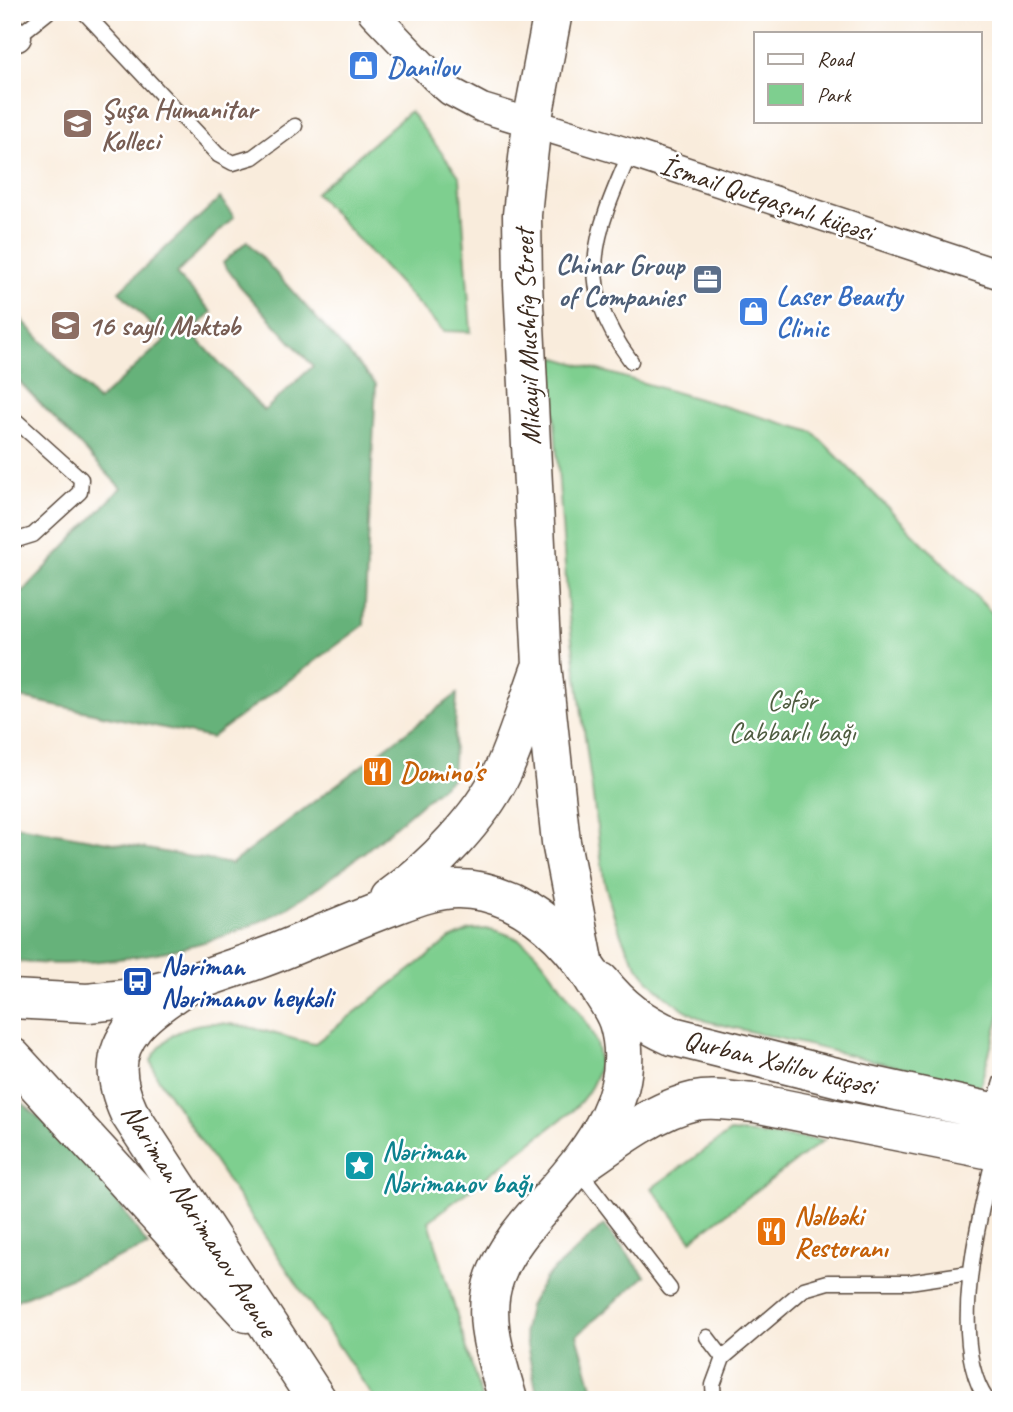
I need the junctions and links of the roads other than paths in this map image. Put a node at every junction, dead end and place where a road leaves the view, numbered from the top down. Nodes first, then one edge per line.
1 (48, 12) edge
2 (84, 12) edge
3 (372, 12) edge
4 (553, 12) edge
5 (14, 36) edge
6 (532, 123) junction
7 (295, 126) dead end
8 (630, 153) junction
9 (1001, 275) edge
10 (631, 361) dead end
11 (12, 417) edge
12 (12, 536) edge
13 (542, 664) junction
14 (347, 923) junction
15 (584, 963) junction
16 (187, 985) junction
17 (12, 999) edge
18 (12, 1057) edge
19 (998, 1103) edge
20 (998, 1152) edge
21 (577, 1168) junction
22 (970, 1273) junction
23 (670, 1289) dead end
24 (707, 1337) dead end
25 (288, 1358) junction
26 (723, 1358) junction
27 (317, 1400) edge
28 (508, 1400) edge
29 (713, 1400) edge
30 (987, 1400) edge

1 - 5 lane
2 - 7 lane
3 - 6 street, İsmail Qutqaşınlı küçəsi
4 - 6 main road, Mikayil Mushfig Street
6 - 8 street, İsmail Qutqaşınlı küçəsi
6 - 13 main road, Mikayil Mushfig Street
8 - 9 street, İsmail Qutqaşınlı küçəsi
8 - 10 lane
11 - 12 lane
13 - 14 main road, Mikayil Mushfig Street
13 - 15 main road, Mikayil Mushfig Street
14 - 15 main road, Nariman Narimanov Avenue
14 - 16 main road, Nariman Narimanov Avenue
15 - 19 main road, Qurban Xəlilov küçəsi
15 - 21 main road, Nariman Narimanov Avenue
16 - 17 main road, Nariman Narimanov Avenue
16 - 25 main road, Nariman Narimanov Avenue
18 - 25 main road, Nariman Narimanov Avenue
20 - 21 main road, Qurban Xəlilov küçəsi
20 - 22 lane
21 - 23 lane
21 - 28 main road, Nariman Narimanov Avenue
22 - 26 lane
22 - 30 lane
24 - 26 lane
25 - 27 main road, Nariman Narimanov Avenue
26 - 29 lane

